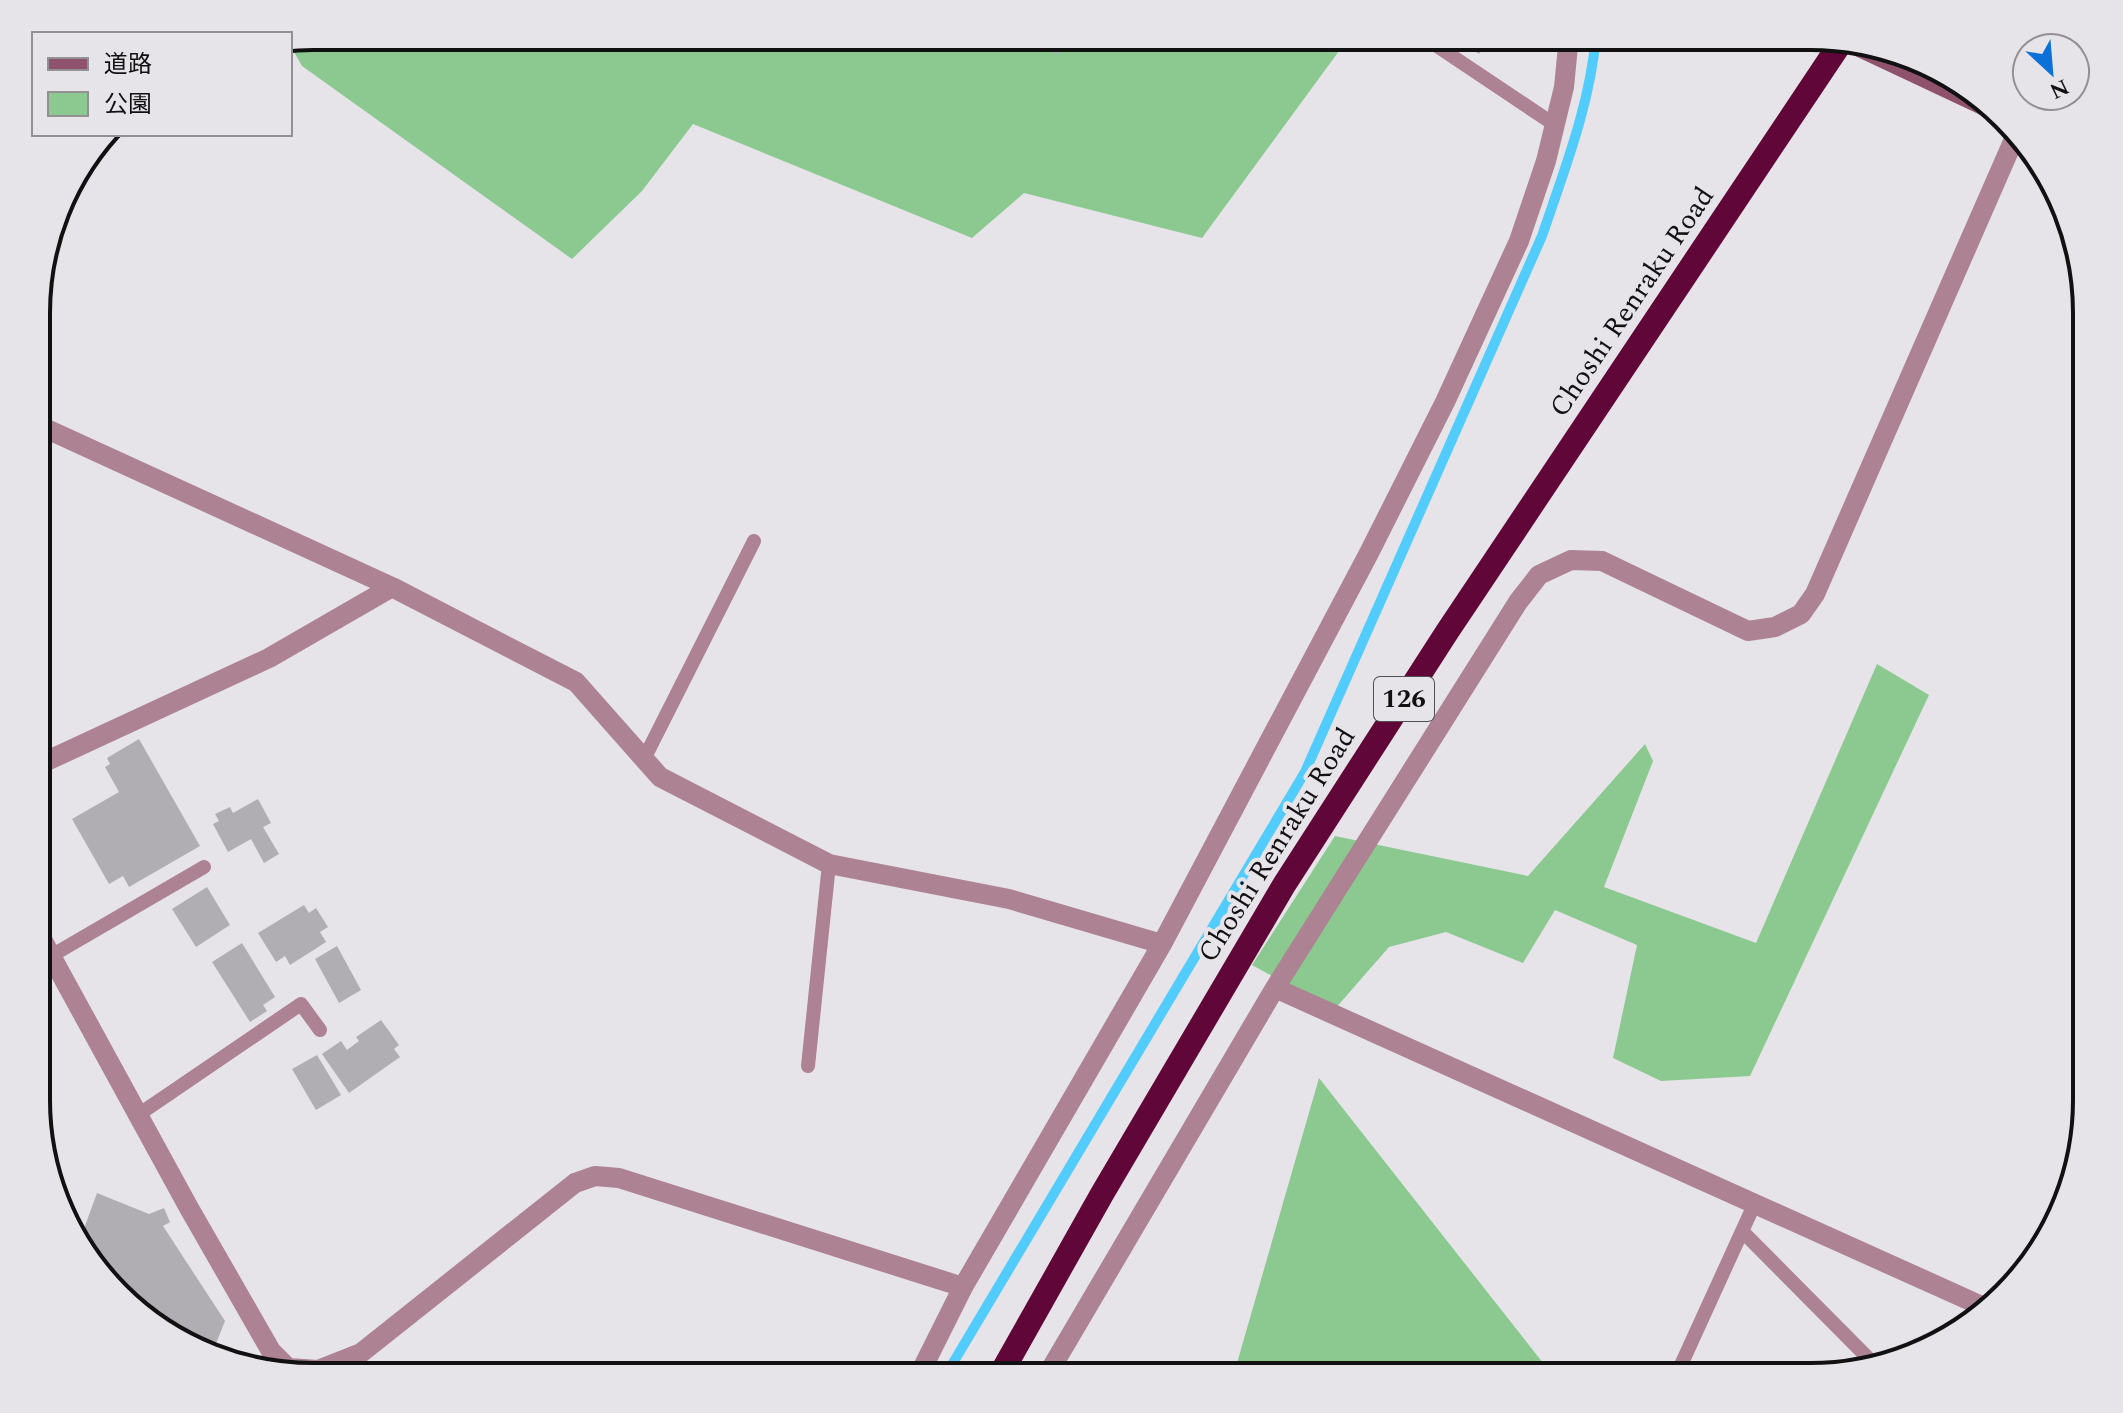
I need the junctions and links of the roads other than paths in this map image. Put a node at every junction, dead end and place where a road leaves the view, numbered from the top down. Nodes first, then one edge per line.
1 (1443, 50) edge
2 (1568, 50) edge
3 (1835, 51) edge
4 (1900, 66) edge
5 (1942, 86) edge
6 (1555, 125) junction
7 (2012, 145) edge
8 (50, 430) edge
9 (754, 541) dead end
10 (392, 587) junction
11 (50, 759) edge
12 (644, 759) junction
13 (829, 864) junction
14 (204, 867) dead end
15 (1162, 944) junction
16 (51, 956) joint
17 (1275, 988) junction
18 (320, 1030) dead end
19 (808, 1066) dead end
20 (138, 1115) junction
21 (1754, 1205) junction
22 (1742, 1231) junction
23 (963, 1287) junction
24 (1976, 1304) edge
25 (1866, 1356) edge
26 (281, 1361) edge
27 (1682, 1362) edge
28 (336, 1363) edge
29 (925, 1363) edge
30 (1007, 1363) edge
31 (1055, 1363) edge

1 - 6 lane
2 - 6 street
3 - 30 highway, Choshi Renraku Road / 126
4 - 5 street
6 - 15 street
7 - 17 street
8 - 10 street
9 - 12 lane
10 - 11 street
10 - 12 street
12 - 13 street
13 - 15 street
13 - 19 lane
14 - 16 lane
15 - 23 street
16 - 20 street
17 - 21 street
17 - 31 street
18 - 20 lane
20 - 26 street
21 - 22 lane
21 - 24 street
22 - 25 lane
22 - 27 lane
23 - 28 street
23 - 29 street

